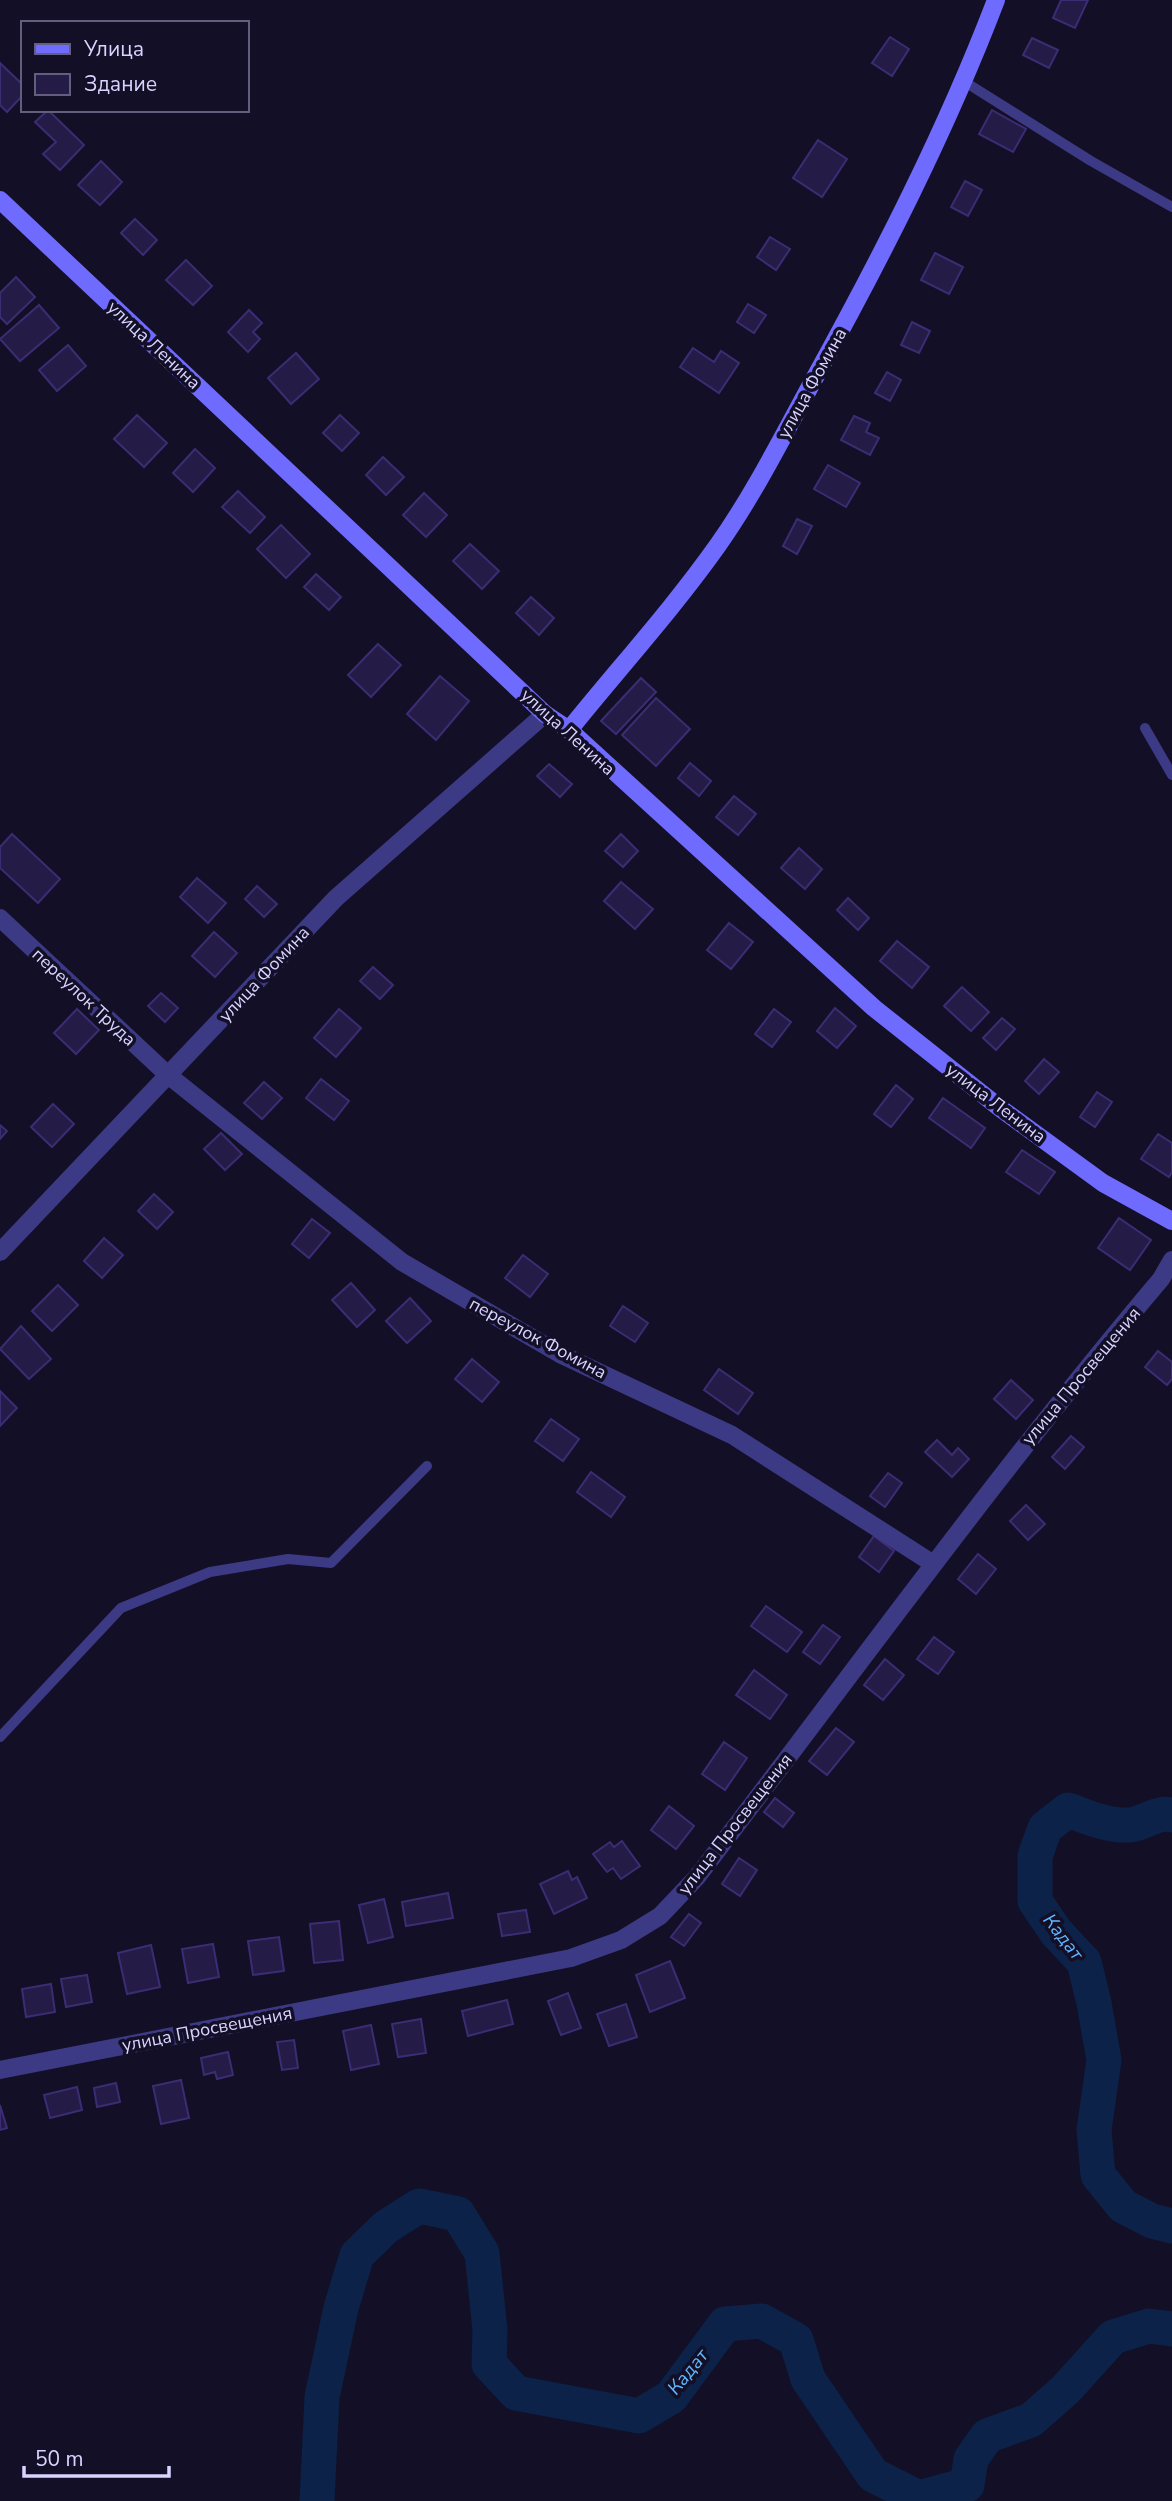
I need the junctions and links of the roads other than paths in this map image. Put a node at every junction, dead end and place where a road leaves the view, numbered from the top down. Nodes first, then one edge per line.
1 (996, 0) edge
2 (965, 82) junction
3 (0, 200) edge
4 (1172, 206) edge
5 (545, 714) junction
6 (1145, 728) dead end
7 (569, 730) junction
8 (1172, 775) edge
9 (0, 918) edge
10 (168, 1075) junction
11 (1172, 1221) edge
12 (0, 1252) edge
13 (1172, 1259) edge
14 (1166, 1284) edge
15 (427, 1466) dead end
16 (932, 1563) junction
17 (0, 1737) edge
18 (0, 2070) edge

1 - 2 street, улица Фомина
2 - 4 lane
2 - 7 street, улица Фомина
3 - 5 street, улица Ленина
5 - 7 street, улица Ленина
5 - 10 street, улица Фомина
6 - 8 lane
7 - 11 street, улица Ленина
9 - 10 street, переулок Труда
10 - 12 street, улица Фомина
10 - 16 street, переулок Фомина
13 - 14 street, улица Просвещения
14 - 16 street, улица Просвещения
15 - 17 lane
16 - 18 street, улица Просвещения

